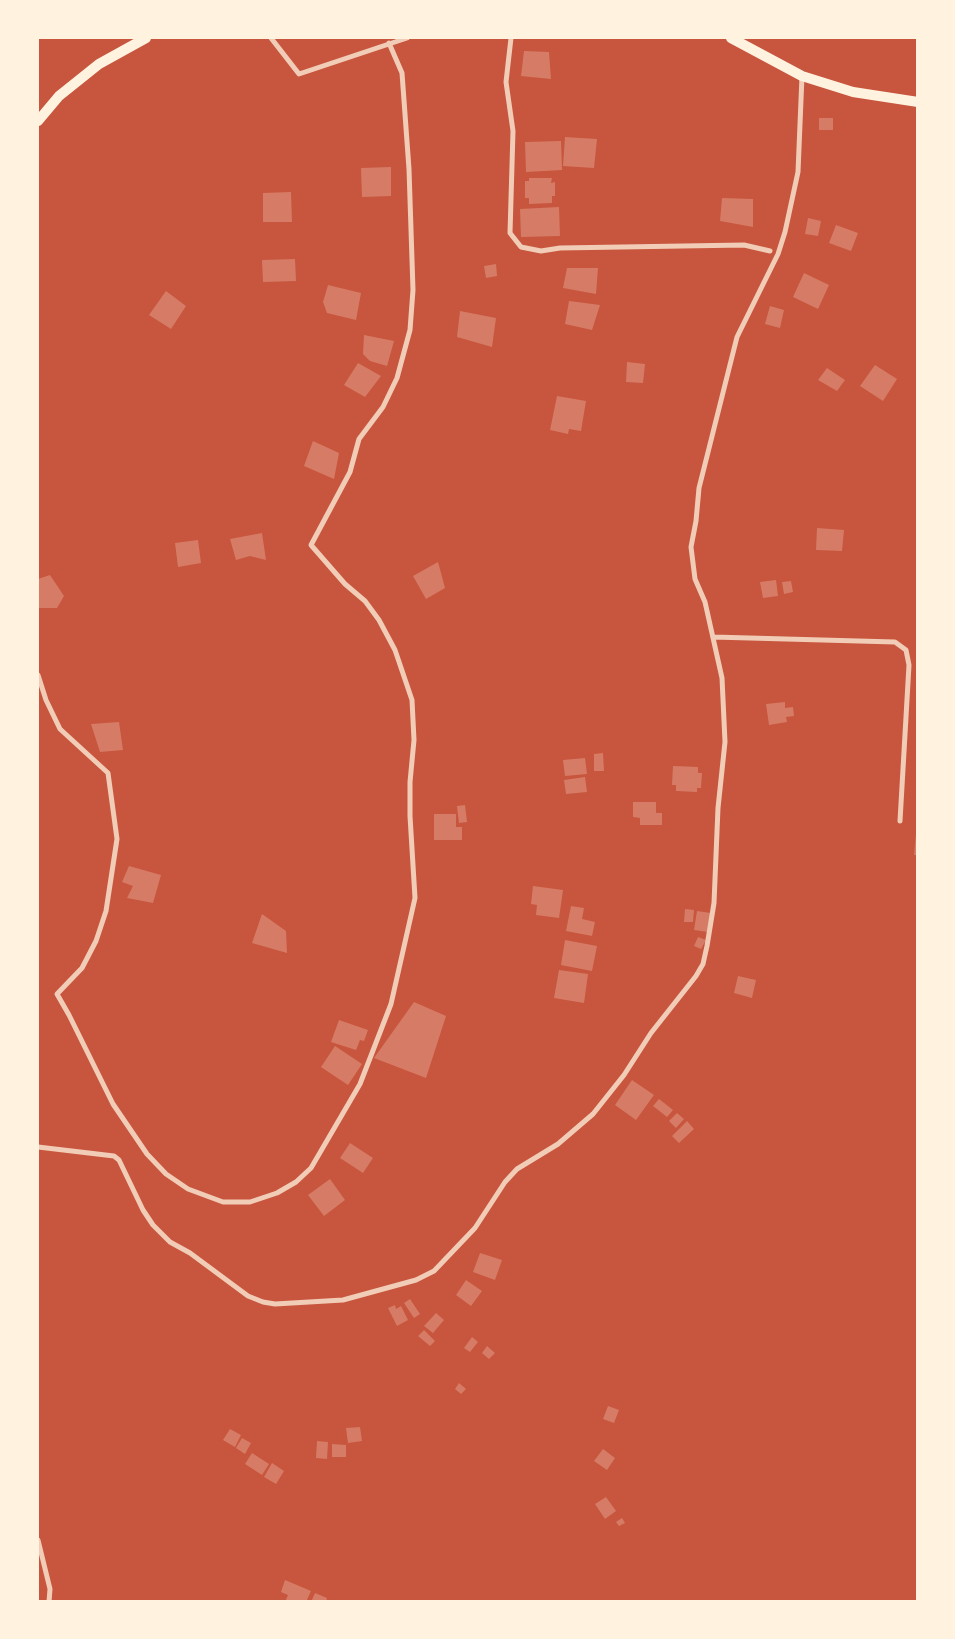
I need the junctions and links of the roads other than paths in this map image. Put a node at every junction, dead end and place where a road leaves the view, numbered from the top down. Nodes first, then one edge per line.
1 (146, 38) edge
2 (271, 38) edge
3 (407, 38) edge
4 (510, 38) edge
5 (731, 38) edge
6 (389, 43) junction
7 (802, 76) junction
8 (918, 102) edge
9 (38, 121) edge
10 (770, 251) dead end
11 (714, 637) junction
12 (38, 674) edge
13 (900, 820) dead end
14 (38, 1147) edge
15 (38, 1540) edge
16 (49, 1602) edge

1 - 9 main road
2 - 6 street
3 - 6 street
4 - 10 street
5 - 7 main road
6 - 12 street
7 - 8 main road
7 - 11 street
11 - 13 street
11 - 14 street
15 - 16 street

